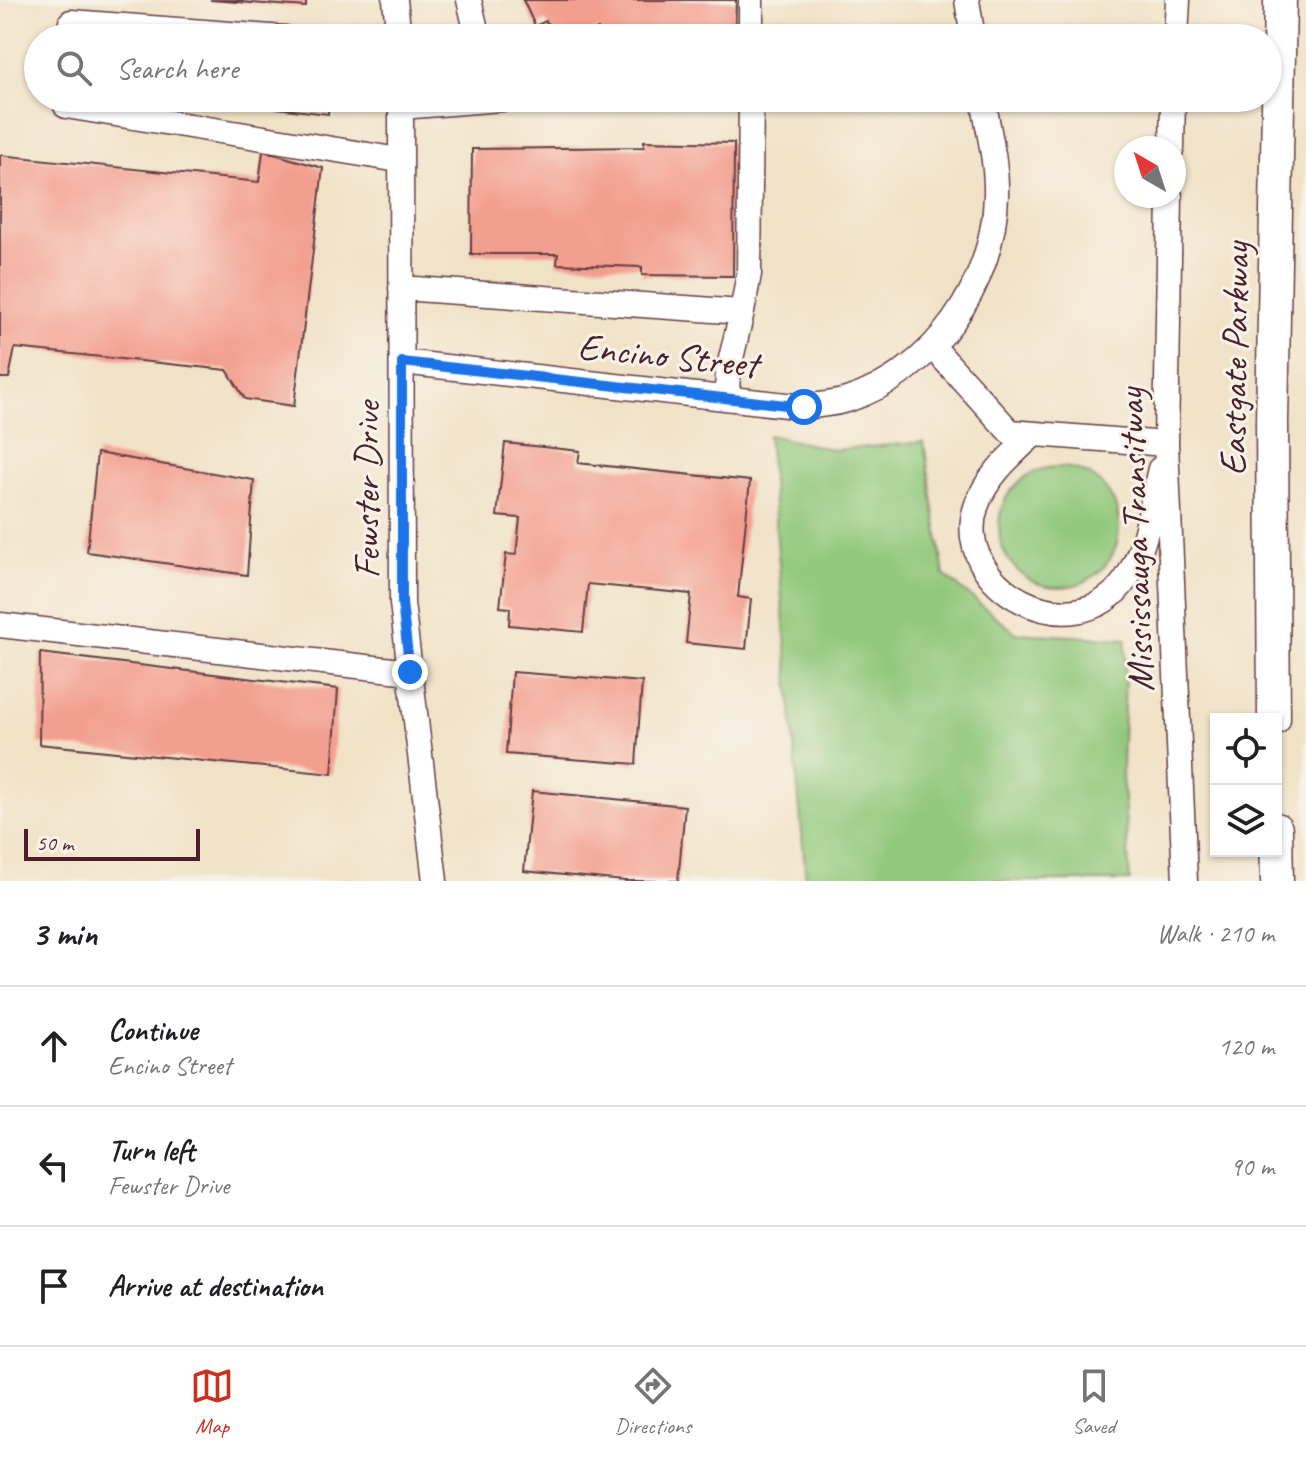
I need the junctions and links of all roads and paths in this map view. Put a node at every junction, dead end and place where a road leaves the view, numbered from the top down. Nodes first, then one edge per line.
1 (395, 0) edge
2 (469, 0) edge
3 (751, 0) edge
4 (967, 0) edge
5 (1178, 0) edge
6 (1280, 0) edge
7 (72, 20) edge
8 (119, 24) edge
9 (398, 24) edge
10 (475, 24) edge
11 (751, 24) edge
12 (971, 24) edge
13 (1177, 24) edge
14 (1280, 24) edge
15 (103, 112) edge
16 (401, 112) edge
17 (751, 112) edge
18 (985, 112) edge
19 (1173, 112) edge
20 (1278, 112) edge
21 (1172, 136) edge
22 (399, 160) junction
23 (1170, 208) edge
24 (401, 288) junction
25 (742, 312) junction
26 (933, 347) junction
27 (402, 362) junction
28 (727, 398) junction
29 (1032, 436) junction
30 (1166, 444) junction
31 (0, 625) edge
32 (410, 672) junction
33 (1274, 713) edge
34 (1277, 857) edge
35 (435, 881) edge
36 (1185, 881) edge
37 (1277, 881) edge

1 - 9 street
2 - 10 street
3 - 11 street
4 - 12 street
5 - 13 street
6 - 14 main road, Eastgate Parkway
7 - 8 street
15 - 22 street
16 - 22 street, Fewster Drive
17 - 25 street
18 - 26 street, Encino Street
19 - 21 street
20 - 33 main road, Eastgate Parkway
22 - 24 street, Fewster Drive
23 - 30 street, Mississauga Transitway
24 - 25 street
24 - 27 street, Fewster Drive
25 - 28 street
26 - 28 street, Encino Street
26 - 29 street
27 - 28 street, Encino Street
27 - 32 street, Fewster Drive
29 - 30 street
29 - 30 street
30 - 36 street, Mississauga Transitway
31 - 32 street
32 - 35 street, Fewster Drive
34 - 37 main road

